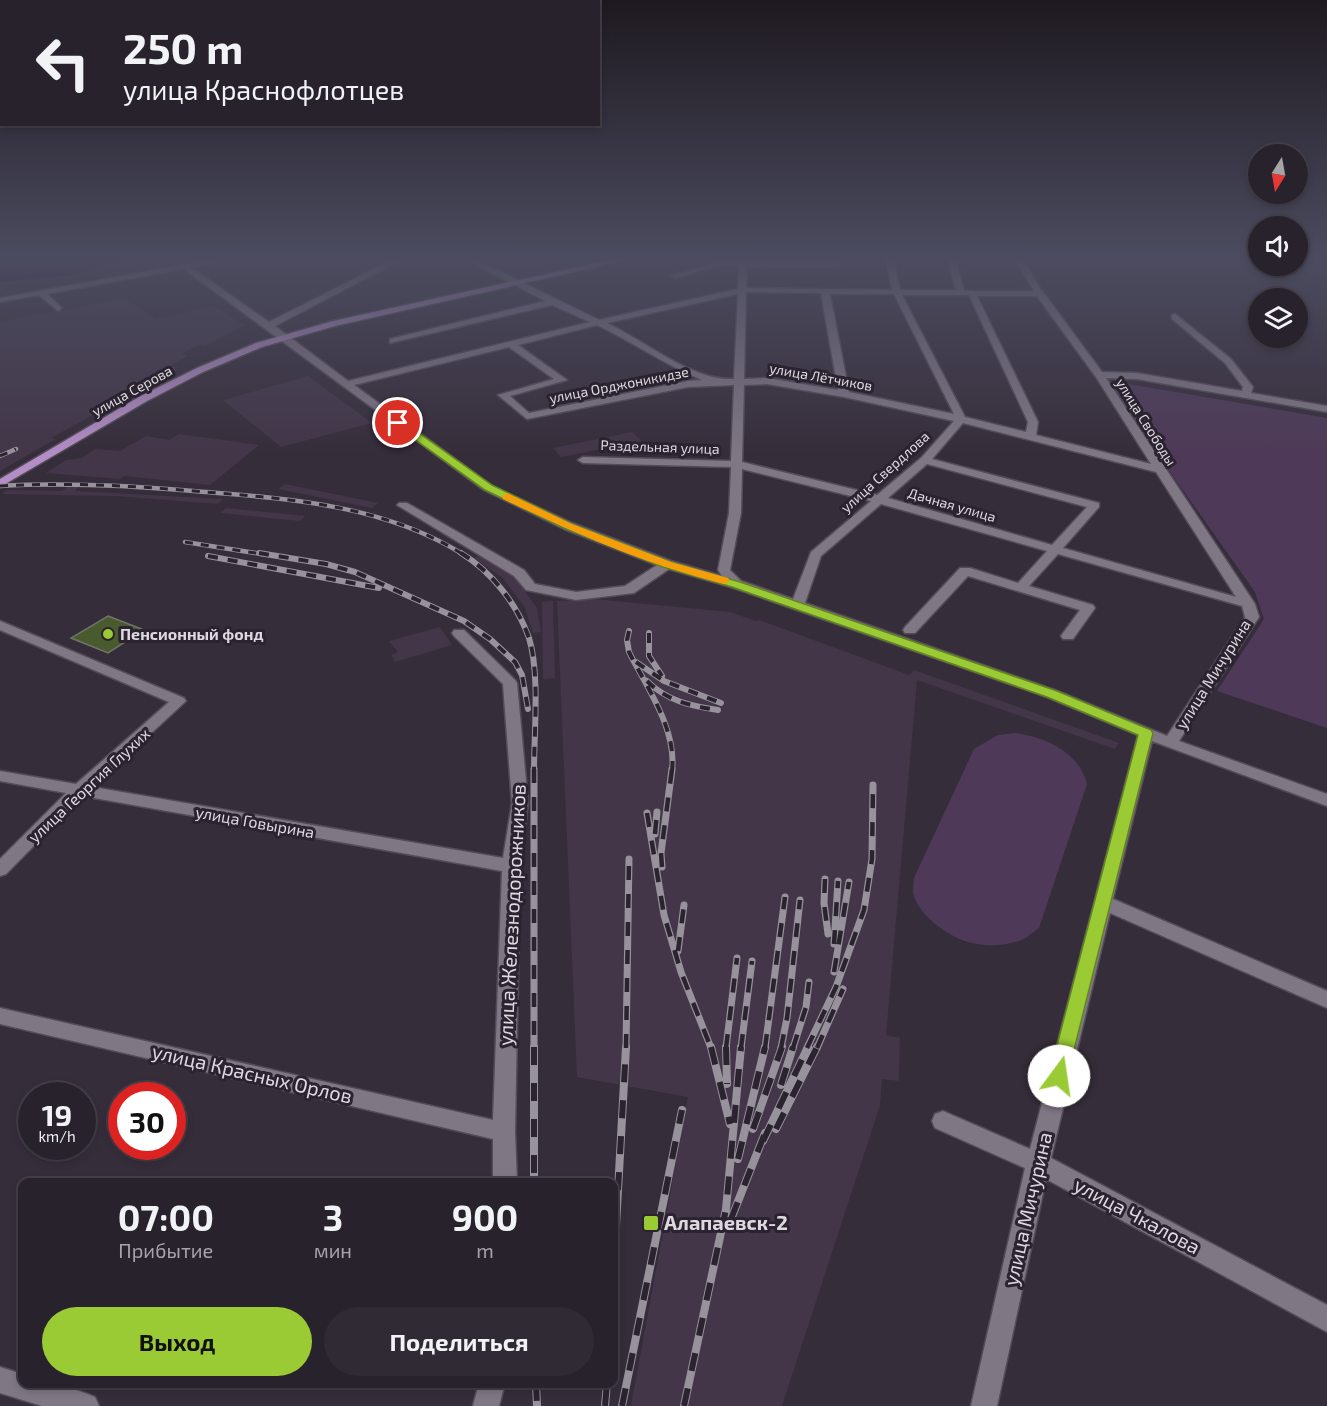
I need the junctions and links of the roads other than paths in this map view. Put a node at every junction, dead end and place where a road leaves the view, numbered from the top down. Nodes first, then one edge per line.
1 (264, 323) edge
2 (276, 323) edge
3 (344, 323) edge
4 (471, 323) edge
5 (598, 323) edge
6 (601, 323) edge
7 (741, 323) edge
8 (831, 323) edge
9 (912, 323) edge
10 (986, 323) edge
11 (1060, 323) edge
12 (1182, 323) edge
13 (269, 326) junction
14 (284, 336) junction
15 (393, 342) dead end
16 (511, 344) junction
17 (1100, 375) junction
18 (738, 382) junction
19 (716, 383) junction
20 (348, 384) junction
21 (844, 394) junction
22 (1245, 395) junction
23 (1327, 409) edge
24 (961, 419) junction
25 (1030, 436) junction
26 (583, 460) dead end
27 (925, 460) junction
28 (736, 464) junction
29 (1158, 469) junction
30 (0, 484) edge
31 (878, 499) junction
32 (403, 505) dead end
33 (1055, 550) junction
34 (667, 564) junction
35 (736, 584) junction
36 (1020, 588) junction
37 (1248, 604) junction
38 (797, 607) junction
39 (1, 626) edge
40 (910, 630) dead end
41 (459, 633) dead end
42 (1068, 636) dead end
43 (1146, 733) junction
44 (1170, 742) junction
45 (0, 776) edge
46 (78, 791) junction
47 (1327, 800) edge
48 (511, 866) junction
49 (0, 870) edge
50 (1102, 902) junction
51 (1327, 1000) edge
52 (0, 1016) edge
53 (943, 1121) dead end
54 (504, 1132) junction
55 (1038, 1163) junction
56 (505, 1178) edge
57 (1327, 1318) edge
58 (0, 1380) edge
59 (18, 1385) edge
60 (26, 1388) edge
61 (491, 1388) edge
62 (86, 1406) edge
63 (486, 1406) edge
64 (984, 1406) edge

1 - 13 street
2 - 13 street
3 - 14 main road, улица Серова
4 - 15 street
5 - 16 street
6 - 19 street, улица Лётчиков
7 - 18 street, Раздельная улица
8 - 21 street
9 - 24 street
10 - 25 street
11 - 17 street, улица Свободы
12 - 22 street
13 - 14 street
14 - 20 street
14 - 30 main road, улица Серова
16 - 19 street, улица Орджоникидзе
16 - 20 street
17 - 22 street
17 - 29 street, улица Свободы
18 - 19 street, улица Лётчиков
18 - 21 street, улица Лётчиков
18 - 28 street, Раздельная улица
20 - 34 street
21 - 24 street, улица Лётчиков
22 - 23 street
24 - 25 street, улица Лётчиков
24 - 27 street, улица Свердлова
25 - 29 street, улица Лётчиков
26 - 28 street, Раздельная улица
27 - 31 street, улица Свердлова
27 - 33 street
28 - 31 street, Дачная улица
28 - 35 street, Раздельная улица
29 - 37 street, улица Свободы
31 - 33 street, Дачная улица
31 - 38 street, улица Свердлова
32 - 34 street
33 - 36 street
33 - 37 street, Дачная улица
34 - 35 street
35 - 38 street
36 - 40 street
36 - 42 street
37 - 44 street, улица Мичурина
38 - 43 street
39 - 46 street, улица Георгия Глухих
41 - 48 street, улица Железнодорожников
43 - 44 street
43 - 50 street, улица Мичурина
44 - 47 street
45 - 46 street, улица Говырина
46 - 48 street, улица Говырина
46 - 49 street, улица Георгия Глухих
48 - 54 street, улица Железнодорожников
50 - 51 street
50 - 55 street, улица Мичурина
52 - 54 street, улица Красных Орлов
53 - 55 street, улица Чкалова
54 - 56 street, улица Железнодорожников
55 - 57 street, улица Чкалова
55 - 64 street, улица Мичурина
58 - 59 street
60 - 62 street
61 - 63 street

